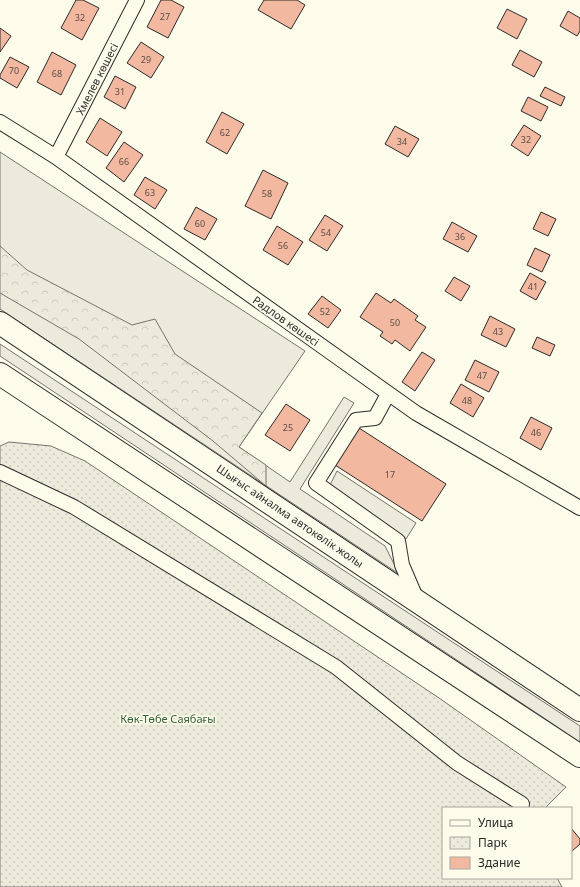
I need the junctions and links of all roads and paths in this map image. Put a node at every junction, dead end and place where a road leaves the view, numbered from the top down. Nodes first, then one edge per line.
1 (137, 0) edge
2 (0, 122) edge
3 (56, 158) junction
4 (0, 323) edge
5 (0, 374) edge
6 (388, 394) junction
7 (0, 472) edge
8 (580, 508) edge
9 (418, 602) junction
10 (580, 710) edge
11 (580, 756) edge
12 (522, 804) dead end

1 - 3 street, Хмелев көшесі
2 - 3 street, Радлов көшесі
3 - 6 street, Радлов көшесі
4 - 9 main road, Шығыс айналма автокөлік жолы
5 - 11 main road
6 - 8 street, Радлов көшесі
6 - 9 street
7 - 12 street
9 - 10 main road, Шығыс айналма автокөлік жолы

